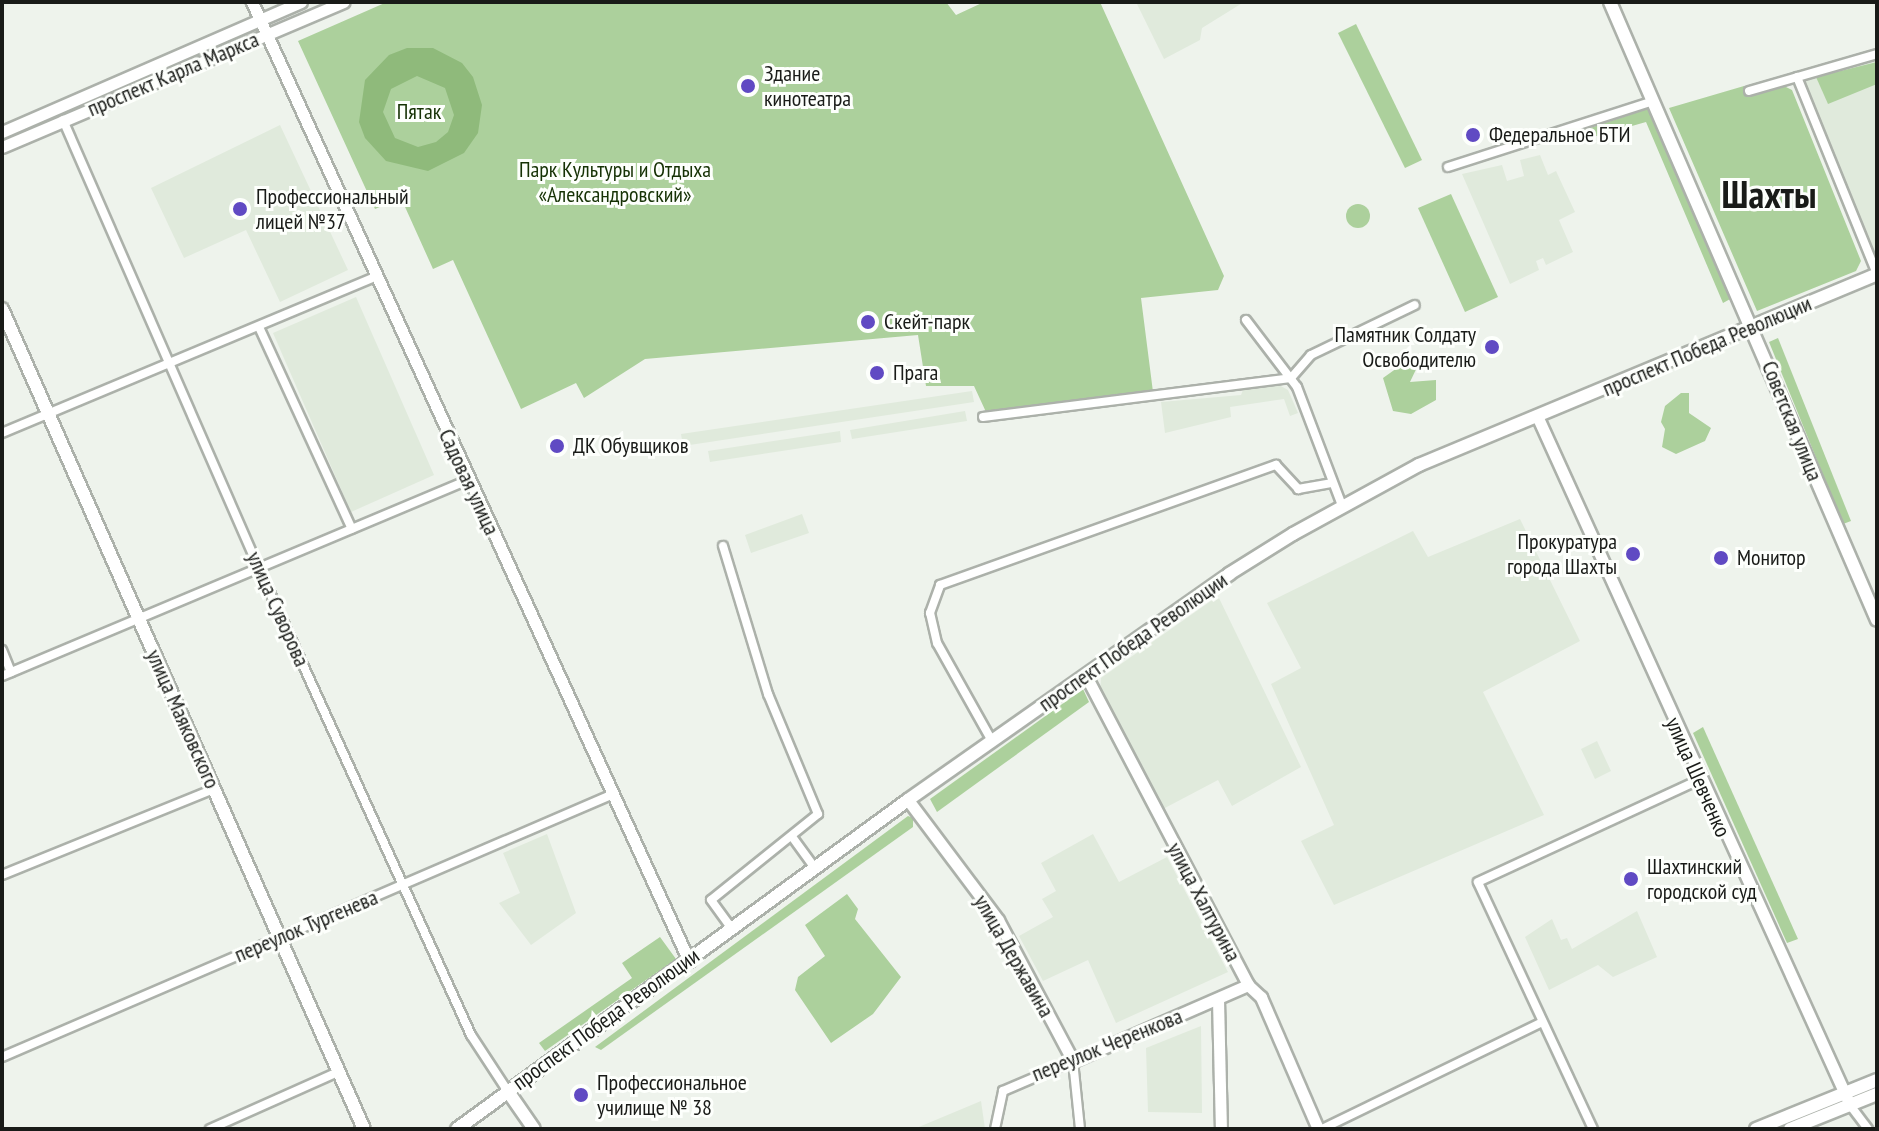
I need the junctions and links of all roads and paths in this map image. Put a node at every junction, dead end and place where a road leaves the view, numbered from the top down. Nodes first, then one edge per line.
1 (252, 2) edge
2 (301, 2) edge
3 (343, 2) edge
4 (1610, 2) edge
5 (261, 20) junction
6 (269, 34) junction
7 (1877, 54) edge
8 (1797, 77) junction
9 (1749, 91) dead end
10 (1653, 101) junction
11 (63, 120) junction
12 (2, 132) edge
13 (2, 147) edge
14 (1448, 167) dead end
15 (1877, 274) edge
16 (377, 276) junction
17 (1415, 305) dead end
18 (2, 309) edge
19 (1246, 320) dead end
20 (1752, 326) junction
21 (259, 327) junction
22 (173, 363) junction
23 (1291, 378) junction
24 (48, 413) junction
25 (983, 417) dead end
26 (1538, 418) junction
27 (2, 433) edge
28 (468, 480) junction
29 (1332, 483) junction
30 (1343, 508) junction
31 (352, 529) junction
32 (723, 546) dead end
33 (259, 568) junction
34 (138, 618) junction
35 (1877, 620) edge
36 (2, 650) edge
37 (6, 674) edge
38 (1086, 676) junction
39 (992, 741) junction
40 (1699, 780) junction
41 (214, 789) junction
42 (611, 795) junction
43 (908, 800) junction
44 (793, 838) junction
45 (815, 868) junction
46 (2, 875) edge
47 (404, 884) junction
48 (732, 929) junction
49 (281, 937) junction
50 (689, 961) junction
51 (1248, 985) junction
52 (1218, 999) junction
53 (1542, 1022) junction
54 (2, 1057) edge
55 (1073, 1061) junction
56 (338, 1072) junction
57 (1877, 1080) edge
58 (507, 1090) junction
59 (1877, 1094) edge
60 (1846, 1100) junction
61 (210, 1129) edge
62 (364, 1129) edge
63 (457, 1129) edge
64 (534, 1129) edge
65 (995, 1129) edge
66 (1080, 1129) edge
67 (1221, 1129) edge
68 (1320, 1129) edge
69 (1593, 1129) edge
70 (1756, 1129) edge
71 (1790, 1129) edge
72 (1868, 1129) edge

1 - 5 street, Садовая улица
2 - 5 street, проспект Карла Маркса
3 - 6 street, проспект Карла Маркса
4 - 10 main road, Советская улица
5 - 6 street, Садовая улица
5 - 12 street, проспект Карла Маркса
6 - 11 street, проспект Карла Маркса
6 - 16 street, Садовая улица
7 - 8 street
8 - 9 street
8 - 15 street
10 - 14 street
10 - 20 main road, Советская улица
11 - 13 street, проспект Карла Маркса
11 - 22 street, улица Суворова
15 - 20 main road, проспект Победа Революции
16 - 21 street
16 - 28 street, Садовая улица
17 - 23 street
18 - 24 main road, улица Маяковского
19 - 23 street
20 - 26 main road, проспект Победа Революции
20 - 35 main road, Советская улица
21 - 22 street
21 - 31 street
22 - 24 street
22 - 33 street, улица Суворова
23 - 25 street
23 - 29 street
24 - 27 street
24 - 34 main road, улица Маяковского
26 - 30 main road, проспект Победа Революции
26 - 40 street, улица Шевченко
28 - 31 street
28 - 42 street, Садовая улица
29 - 30 street
29 - 39 street
30 - 38 main road, проспект Победа Революции
31 - 33 street
32 - 44 street
33 - 34 street
33 - 47 street, улица Суворова
34 - 37 street
34 - 41 main road, улица Маяковского
36 - 37 street
38 - 39 main road, проспект Победа Революции
38 - 51 street, улица Халтурина
39 - 43 main road, проспект Победа Революции
40 - 53 street
40 - 60 street, улица Шевченко
41 - 46 street
41 - 49 main road, улица Маяковского
42 - 47 street, переулок Тургенева
42 - 50 street, Садовая улица
43 - 45 main road, проспект Победа Революции
43 - 55 street, улица Державина
44 - 45 street
44 - 48 street
45 - 48 main road, проспект Победа Революции
47 - 49 street, переулок Тургенева
47 - 58 street, улица Суворова
48 - 50 main road, проспект Победа Революции
49 - 54 street, переулок Тургенева
49 - 56 main road, улица Маяковского
50 - 58 main road, проспект Победа Революции
51 - 52 street, переулок Черенкова
51 - 68 street, улица Халтурина
52 - 55 street, переулок Черенкова
52 - 67 street
53 - 68 street
53 - 69 street
55 - 65 street, переулок Черенкова
55 - 66 street, улица Державина
56 - 61 street
56 - 62 main road, улица Маяковского
57 - 60 main road
58 - 63 main road, проспект Победа Революции
58 - 64 main road
59 - 60 main road
60 - 70 main road
60 - 71 main road
60 - 72 street, улица Шевченко

